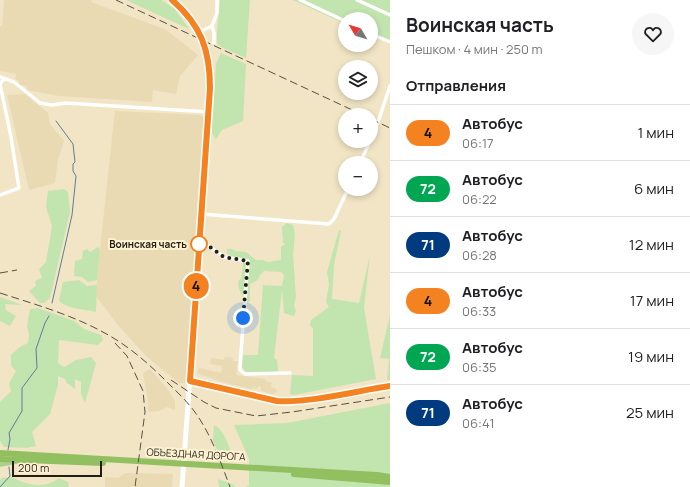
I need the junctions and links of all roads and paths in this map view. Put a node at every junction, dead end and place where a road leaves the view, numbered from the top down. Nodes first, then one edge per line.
1 (172, 0) edge
2 (217, 0) edge
3 (300, 0) edge
4 (357, 0) edge
5 (390, 15) edge
6 (338, 18) edge
7 (212, 26) junction
8 (199, 32) junction
9 (378, 37) edge
10 (390, 42) edge
11 (214, 43) dead end
12 (0, 77) edge
13 (4, 79) junction
14 (390, 86) edge
15 (208, 112) junction
16 (378, 122) edge
17 (0, 195) edge
18 (345, 196) edge
19 (201, 214) junction
20 (200, 242) junction
21 (290, 373) dead end
22 (190, 381) junction
23 (390, 386) edge
24 (0, 453) edge
25 (0, 458) edge
26 (27, 460) junction
27 (116, 462) junction
28 (0, 464) edge
29 (238, 469) junction
30 (390, 477) edge
31 (390, 482) edge
32 (182, 487) edge

1 - 8 main road
2 - 7 street
3 - 6 street
4 - 5 street
7 - 8 street
7 - 11 street
8 - 15 main road
9 - 10 street
12 - 13 street
13 - 15 street
13 - 17 street
14 - 16 street
15 - 19 main road
18 - 19 street
19 - 20 main road
20 - 21 street
20 - 22 main road
22 - 23 street
22 - 32 main road
24 - 27 highway, ОБЪЕЗДНАЯ ДОРОГА
25 - 26 highway, ОБЪЕЗДНАЯ ДОРОГА
26 - 27 highway, ОБЪЕЗДНАЯ ДОРОГА
26 - 28 main road
27 - 29 highway, ОБЪЕЗДНАЯ ДОРОГА
29 - 30 highway, ОБЪЕЗДНАЯ ДОРОГА
29 - 31 highway, ОБЪЕЗДНАЯ ДОРОГА

